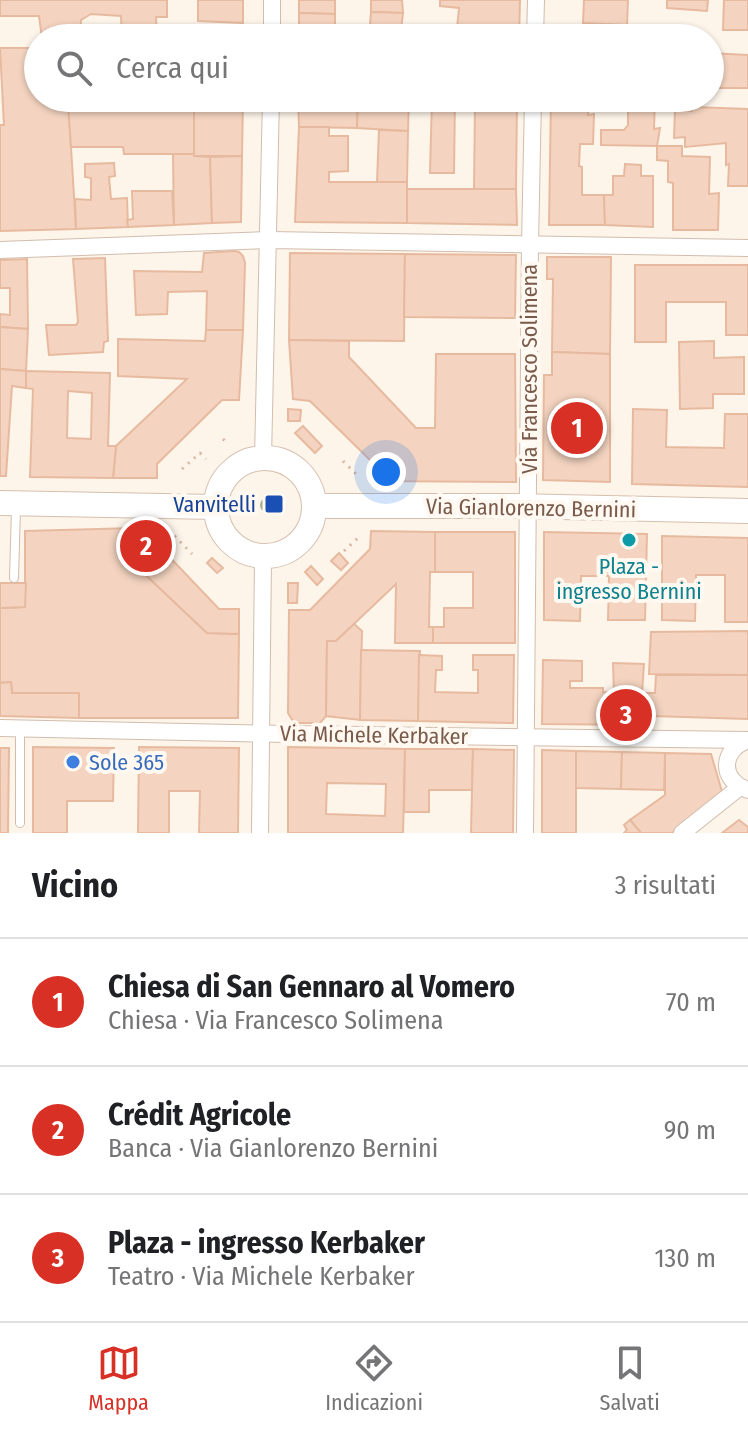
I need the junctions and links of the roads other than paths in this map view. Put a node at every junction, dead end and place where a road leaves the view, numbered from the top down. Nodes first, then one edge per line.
1 (272, 0) edge
2 (536, 0) edge
3 (272, 24) edge
4 (535, 24) edge
5 (271, 112) edge
6 (533, 112) edge
7 (269, 240) junction
8 (530, 244) junction
9 (748, 248) edge
10 (0, 250) edge
11 (263, 458) junction
12 (8, 503) edge
13 (315, 506) junction
14 (527, 506) junction
15 (216, 507) junction
16 (748, 511) edge
17 (263, 557) junction
18 (14, 578) dead end
19 (0, 728) edge
20 (20, 729) junction
21 (261, 734) junction
22 (526, 736) junction
23 (748, 740) edge
24 (744, 788) edge
25 (20, 823) dead end
26 (260, 833) edge
27 (525, 833) edge
28 (682, 833) edge

1 - 3 street
2 - 4 street
5 - 7 street
6 - 8 street, Via Francesco Solimena
7 - 8 street
7 - 10 street
7 - 11 street
8 - 9 street
8 - 14 street, Via Francesco Solimena
11 - 13 street
11 - 15 street
12 - 15 street
12 - 18 lane
13 - 14 street, Via Gianlorenzo Bernini
13 - 17 street
14 - 16 street, Via Gianlorenzo Bernini
14 - 22 street, Via Francesco Solimena
15 - 17 street
17 - 21 street
19 - 20 street, Via Michele Kerbaker
20 - 21 street, Via Michele Kerbaker
20 - 25 lane
21 - 22 street, Via Michele Kerbaker
21 - 26 street
22 - 23 street, Via Michele Kerbaker
22 - 27 street, Via Francesco Solimena
23 - 24 street
24 - 28 street

